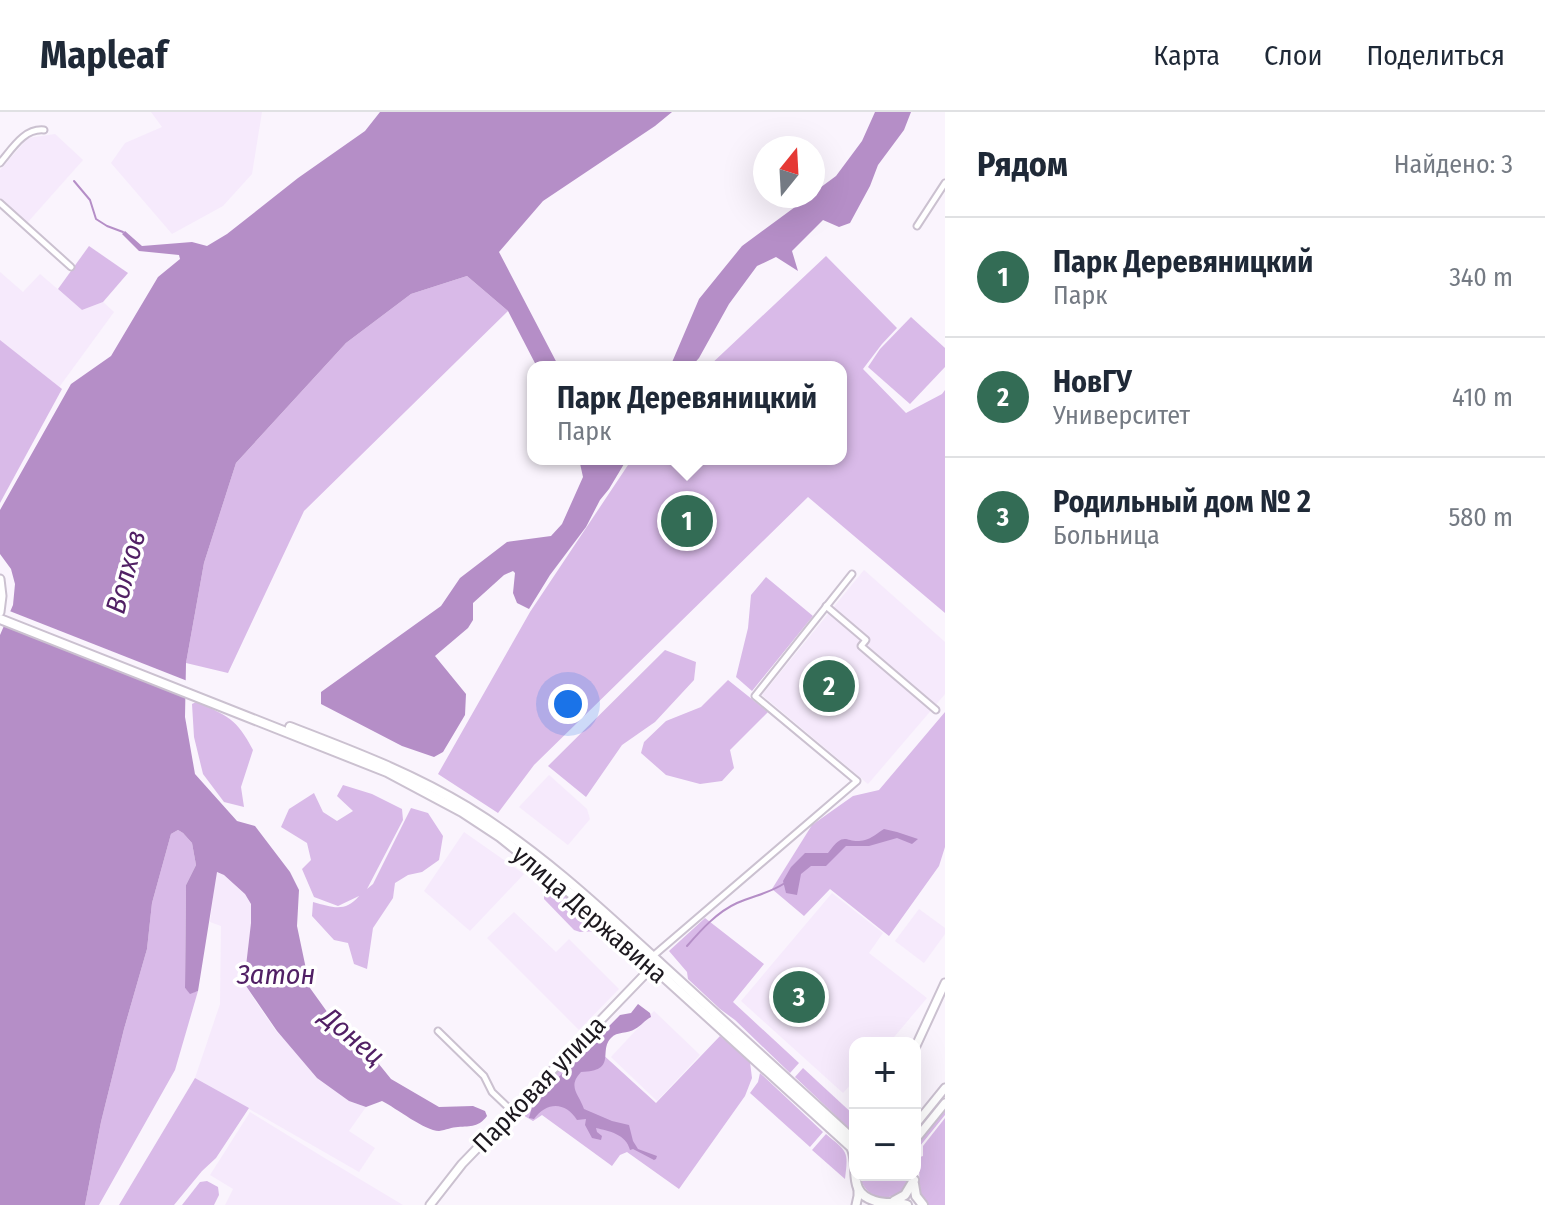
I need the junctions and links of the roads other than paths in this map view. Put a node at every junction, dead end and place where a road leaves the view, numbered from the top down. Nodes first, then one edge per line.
1 (44, 130) dead end
2 (0, 163) edge
3 (945, 183) edge
4 (0, 203) edge
5 (917, 226) dead end
6 (71, 267) dead end
7 (852, 574) dead end
8 (0, 579) edge
9 (826, 606) junction
10 (0, 615) edge
11 (936, 710) dead end
12 (653, 961) junction
13 (945, 983) edge
14 (438, 1031) dead end
15 (920, 1037) edge
16 (945, 1088) edge
17 (945, 1103) edge
18 (512, 1111) junction
19 (921, 1118) edge
20 (921, 1133) edge
21 (849, 1136) edge
22 (849, 1145) edge
23 (912, 1181) edge
24 (914, 1181) edge
25 (856, 1182) joint
26 (886, 1203) junction
27 (430, 1205) edge
28 (856, 1205) edge
29 (867, 1205) edge
30 (907, 1205) edge
31 (923, 1205) edge

1 - 2 street
3 - 5 street
4 - 6 street
7 - 9 street
8 - 10 street
9 - 11 street
9 - 12 street
10 - 12 main road, улица Державина
12 - 18 street, Парковая улица
12 - 21 main road, улица Державина
12 - 22 main road, улица Державина
13 - 15 street
14 - 18 street
16 - 19 street
17 - 20 street
18 - 27 street, Парковая улица
23 - 26 main road
24 - 31 main road
25 - 26 main road
25 - 28 street
26 - 29 street
26 - 30 main road

